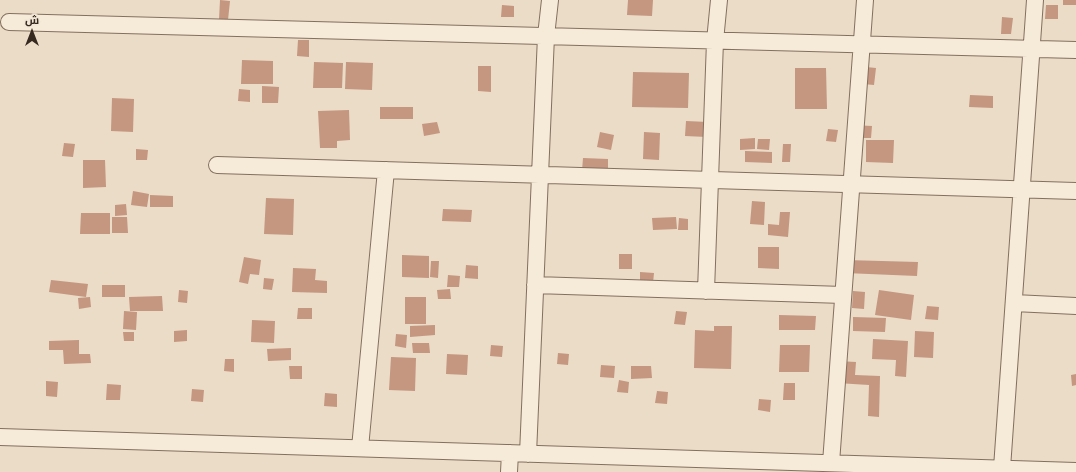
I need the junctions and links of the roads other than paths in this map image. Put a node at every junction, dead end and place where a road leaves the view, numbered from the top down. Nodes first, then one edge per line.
1 (550, 0) edge
2 (720, 0) edge
3 (865, 0) edge
4 (1035, 0) edge
5 (9, 22) dead end
6 (546, 36) junction
7 (715, 41) junction
8 (861, 45) junction
9 (1031, 49) junction
10 (1076, 50) edge
11 (218, 165) dead end
12 (386, 170) junction
13 (540, 175) junction
14 (710, 180) junction
15 (851, 184) junction
16 (1022, 188) junction
17 (1076, 191) edge
18 (535, 285) junction
19 (706, 291) junction
20 (843, 294) junction
21 (1014, 302) junction
22 (1076, 306) edge
23 (0, 437) edge
24 (360, 448) junction
25 (510, 453) junction
26 (528, 454) junction
27 (830, 463) junction
28 (1002, 468) junction
29 (970, 470) edge
30 (1076, 471) edge
31 (509, 472) edge

1 - 6 street
2 - 7 street
3 - 8 street
4 - 9 street
5 - 6 street
6 - 7 street
6 - 13 street
7 - 8 street
7 - 14 street
8 - 9 street
8 - 15 street
9 - 10 street
9 - 16 street
11 - 12 street
12 - 13 street
12 - 24 street
13 - 14 street
13 - 18 street
14 - 15 street
14 - 19 street
15 - 16 street
15 - 20 street
16 - 17 street
16 - 21 street
18 - 19 street
18 - 26 street
19 - 20 street
20 - 27 street
21 - 22 street
21 - 28 street
23 - 24 street
24 - 25 street
25 - 26 street
25 - 31 street
26 - 27 street
27 - 29 street
28 - 29 street
28 - 30 street

